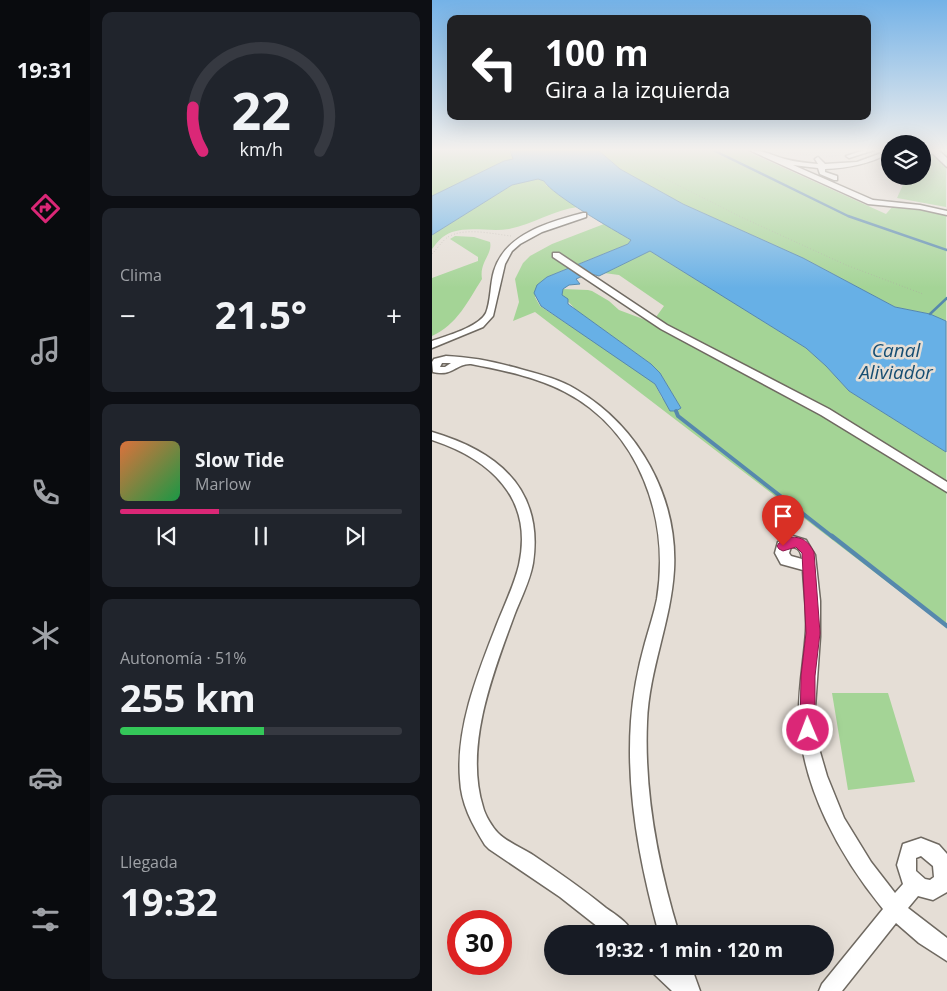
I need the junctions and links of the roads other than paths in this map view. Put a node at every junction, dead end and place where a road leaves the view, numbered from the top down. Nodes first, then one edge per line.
1 (858, 196) edge
2 (873, 196) edge
3 (946, 211) edge
4 (582, 215) dead end
5 (556, 255) dead end
6 (432, 345) edge
7 (461, 361) dead end
8 (432, 436) edge
9 (946, 488) edge
10 (809, 566) dead end
11 (915, 884) dead end
12 (895, 909) junction
13 (612, 925) edge
14 (666, 925) edge
15 (946, 951) edge
16 (670, 975) edge
17 (684, 975) edge
18 (688, 991) edge
19 (829, 991) edge

1 - 3 street
2 - 3 street
4 - 6 street
5 - 9 street
7 - 14 street
8 - 13 street
10 - 12 street
11 - 12 street
12 - 15 street
12 - 19 street
16 - 18 street
17 - 18 street

